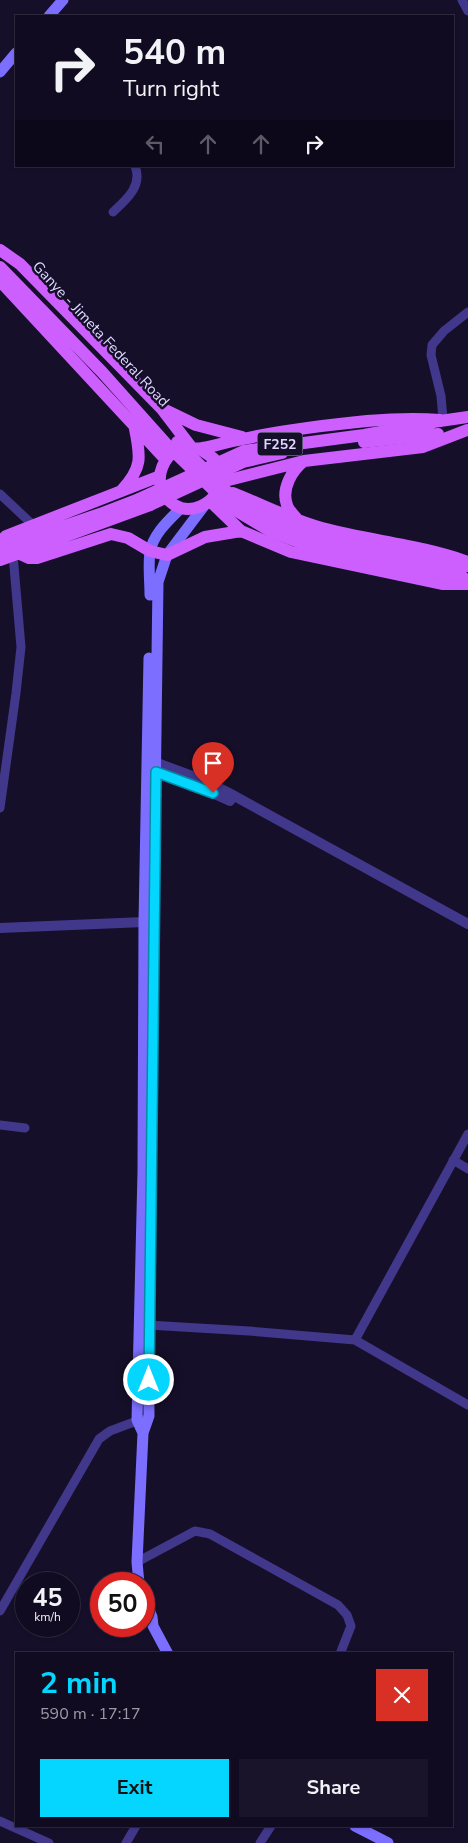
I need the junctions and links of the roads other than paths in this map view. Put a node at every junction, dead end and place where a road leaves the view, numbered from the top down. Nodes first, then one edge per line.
1 (63, 0) edge
2 (462, 0) edge
3 (468, 11) edge
4 (50, 15) edge
5 (15, 54) edge
6 (0, 72) edge
7 (135, 167) edge
8 (113, 212) dead end
9 (0, 250) edge
10 (4, 270) edge
11 (468, 312) edge
12 (162, 409) junction
13 (468, 417) edge
14 (438, 420) junction
15 (135, 429) junction
16 (468, 430) edge
17 (245, 438) junction
18 (195, 448) junction
19 (166, 460) junction
20 (304, 461) junction
21 (160, 476) junction
22 (220, 484) junction
23 (119, 493) junction
24 (0, 494) edge
25 (145, 502) junction
26 (207, 504) junction
27 (181, 508) junction
28 (297, 520) junction
29 (34, 526) junction
30 (241, 531) junction
31 (0, 542) edge
32 (0, 548) edge
33 (150, 551) junction
34 (16, 554) junction
35 (167, 555) junction
36 (0, 560) edge
37 (467, 572) edge
38 (152, 766) junction
39 (0, 808) edge
40 (144, 922) junction
41 (468, 924) edge
42 (0, 928) edge
43 (468, 931) edge
44 (0, 1124) edge
45 (25, 1128) dead end
46 (468, 1134) edge
47 (453, 1160) junction
48 (468, 1169) edge
49 (148, 1325) junction
50 (355, 1340) junction
51 (468, 1405) edge
52 (149, 1416) junction
53 (137, 1420) junction
54 (143, 1432) junction
55 (137, 1562) junction
56 (138, 1572) edge
57 (0, 1610) edge
58 (155, 1631) edge
59 (167, 1652) edge
60 (341, 1652) edge
61 (0, 1821) edge
62 (135, 1827) edge
63 (270, 1827) edge
64 (357, 1827) edge
65 (49, 1843) edge
66 (126, 1843) edge
67 (260, 1843) edge
68 (388, 1843) edge

1 - 4 main road
2 - 3 street
5 - 6 main road
7 - 8 street
9 - 10 main road, Ganye - Jimeta Federal Road
9 - 12 main road
10 - 15 main road
10 - 37 main road, Ganye - Jimeta Federal Road, bridge
11 - 14 street
12 - 17 main road
12 - 18 main road
13 - 14 main road, F252
14 - 17 main road
14 - 25 main road, F252, bridge
15 - 19 main road
15 - 23 main road
16 - 20 main road
16 - 25 main road, F252, bridge
17 - 18 main road
18 - 19 main road
18 - 22 main road
19 - 21 main road
20 - 22 main road
20 - 28 main road
21 - 23 main road
21 - 27 main road
22 - 26 main road
22 - 28 main road
23 - 29 main road
24 - 29 street
25 - 32 main road
25 - 34 main road
26 - 27 main road
26 - 30 main road
26 - 35 main road
27 - 33 main road
28 - 37 main road
29 - 31 main road
30 - 35 main road
30 - 37 main road
33 - 34 main road
33 - 35 main road
33 - 38 main road
34 - 36 main road
34 - 39 street
35 - 38 main road
38 - 40 main road
38 - 41 street
38 - 43 street
38 - 49 main road
40 - 42 street
40 - 53 main road
44 - 45 street
46 - 47 street
47 - 48 street
47 - 50 street
49 - 50 street
49 - 52 main road
50 - 51 street
52 - 53 street
52 - 54 main road
53 - 54 main road
53 - 57 street
54 - 55 main road
55 - 56 main road
55 - 60 street
58 - 59 main road
61 - 65 street
62 - 66 street
63 - 67 street
64 - 68 main road

